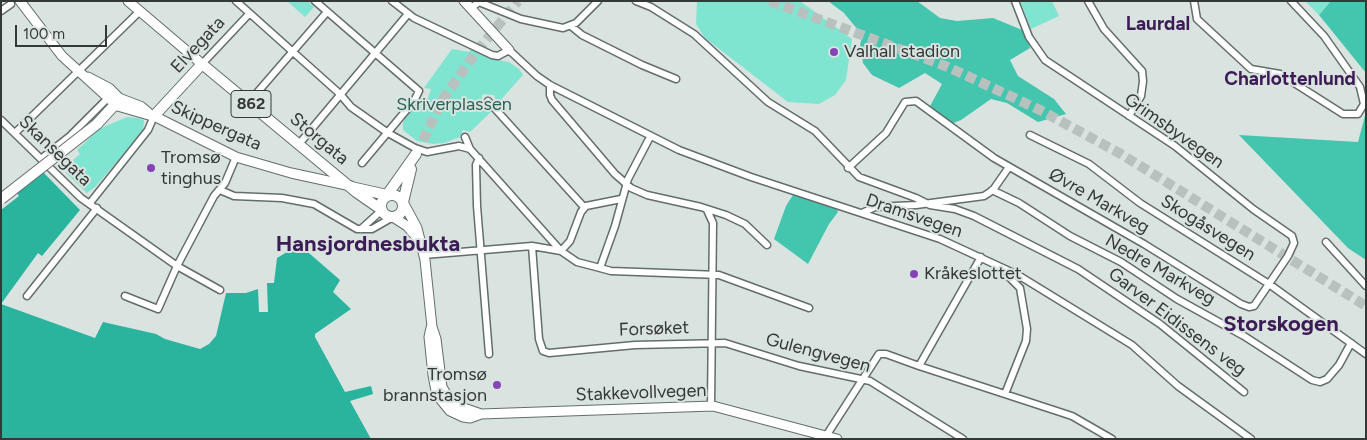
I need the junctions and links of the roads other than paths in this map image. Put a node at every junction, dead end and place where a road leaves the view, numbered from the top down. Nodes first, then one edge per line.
1 (128, 1) edge
2 (236, 1) edge
3 (315, 1) edge
4 (392, 1) edge
5 (598, 1) edge
6 (636, 1) edge
7 (1015, 1) edge
8 (1088, 1) edge
9 (1194, 1) edge
10 (1291, 1) edge
11 (16, 2) edge
12 (472, 3) edge
13 (644, 3) edge
14 (1, 11) edge
15 (140, 11) junction
16 (327, 12) junction
17 (249, 14) junction
18 (408, 14) junction
19 (570, 26) junction
20 (509, 50) junction
21 (292, 52) junction
22 (374, 54) junction
23 (202, 64) junction
24 (82, 74) junction
25 (676, 79) dead end
26 (550, 85) junction
27 (340, 94) junction
28 (115, 101) junction
29 (488, 101) dead end
30 (249, 102) junction
31 (152, 115) junction
32 (1129, 116) junction
33 (1, 120) edge
34 (388, 133) junction
35 (15, 134) junction
36 (1030, 135) dead end
37 (465, 137) dead end
38 (650, 137) junction
39 (299, 144) junction
40 (470, 149) junction
41 (236, 157) junction
42 (42, 158) junction
43 (479, 158) junction
44 (362, 162) dead end
45 (1010, 167) junction
46 (848, 168) junction
47 (626, 184) junction
48 (351, 186) junction
49 (220, 190) junction
50 (992, 190) junction
51 (387, 195) junction
52 (1, 199) edge
53 (621, 199) junction
54 (403, 202) junction
55 (90, 203) junction
56 (926, 203) junction
57 (584, 207) junction
58 (97, 208) junction
59 (382, 210) junction
60 (707, 210) junction
61 (862, 213) junction
62 (393, 217) junction
63 (361, 229) junction
64 (419, 240) junction
65 (1326, 242) dead end
66 (532, 246) junction
67 (767, 246) dead end
68 (481, 249) junction
69 (561, 251) junction
70 (424, 255) junction
71 (981, 257) junction
72 (177, 266) junction
73 (600, 268) junction
74 (1008, 270) junction
75 (712, 274) junction
76 (1269, 284) junction
77 (1366, 286) edge
78 (220, 290) dead end
79 (27, 296) dead end
80 (125, 296) dead end
81 (809, 308) dead end
82 (711, 342) junction
83 (1351, 342) junction
84 (489, 354) dead end
85 (1366, 354) edge
86 (919, 366) junction
87 (862, 378) junction
88 (1244, 392) dead end
89 (1005, 394) junction
90 (711, 406) junction
91 (826, 436) junction
92 (837, 439) edge
93 (962, 439) edge
94 (1112, 439) edge
95 (1251, 439) edge

1 - 15 street, Storgata
2 - 17 street
3 - 16 street
4 - 18 street
5 - 19 street
6 - 13 street, Garver Eidissens veg
7 - 32 street, Grimsbyvegen
8 - 32 street
9 - 10 street
11 - 14 street
11 - 24 street, Skippergata
12 - 19 street
12 - 20 street
13 - 46 street, Garver Eidissens veg
15 - 23 street, Storgata
15 - 24 street
16 - 21 street
16 - 22 street
17 - 21 street
17 - 23 street, Elvegata
18 - 20 street
18 - 22 street
19 - 25 street
20 - 26 street, Dramsvegen
21 - 27 street
21 - 30 street
22 - 27 street
22 - 34 street
23 - 30 main road, Storgata / 862
23 - 31 main road, Elvegata
24 - 28 street, Skippergata
24 - 35 street
26 - 38 street, Dramsvegen
26 - 47 street
27 - 34 street
27 - 39 street
28 - 31 main road, Skippergata
28 - 42 street
28 - 52 main road, bridge
29 - 57 street
30 - 39 main road, Storgata / 862
31 - 41 street, Skippergata
31 - 55 street
32 - 76 street, Grimsbyvegen
33 - 35 street, Skansegata
34 - 40 street
34 - 44 street
35 - 42 street, Skansegata
36 - 76 street, Skogåsvegen
37 - 40 street
38 - 47 street
38 - 61 street, Dramsvegen
39 - 48 main road, Storgata / 862
40 - 43 street
41 - 48 street, Skippergata
41 - 49 street
42 - 55 street, Skansegata
43 - 68 street
43 - 69 street
45 - 46 street, Øvre Markveg
45 - 50 street
45 - 76 street, Øvre Markveg
46 - 56 street, Garver Eidissens veg
47 - 53 street
47 - 60 street
48 - 51 main road, Storgata / 862
48 - 59 main road, Storgata / 862
49 - 63 street
49 - 72 street
50 - 56 street
50 - 83 street, Nedre Markveg
51 - 54 main road, 862
51 - 54 main road
51 - 59 main road
53 - 57 street
53 - 73 street
54 - 62 main road
54 - 64 street, Stakkevollvegen
55 - 58 street, Skansegata
56 - 61 street
56 - 88 street, Garver Eidissens veg
57 - 69 street
58 - 72 street, Skansegata
58 - 79 street
59 - 62 main road, 862
59 - 63 street
60 - 67 street
60 - 75 street
61 - 71 street, Dramsvegen
62 - 63 street
62 - 64 street
64 - 70 street, Stakkevollvegen
65 - 77 street
66 - 68 street
66 - 69 street
66 - 82 street, Forsøket
68 - 70 street
68 - 84 street
69 - 73 street
70 - 90 street, Stakkevollvegen
71 - 74 street, Dramsvegen
71 - 86 street
72 - 78 street, Skansegata
72 - 80 street
73 - 75 street
74 - 89 street
74 - 95 street, Dramsvegen
75 - 81 street
75 - 82 street
76 - 83 street, Skogåsvegen
82 - 87 street, Gulengvegen
82 - 90 street
83 - 85 street, Skogåsvegen
86 - 87 street
86 - 89 street
87 - 91 street
87 - 93 street, Gulengvegen
89 - 94 street
90 - 91 street, Stakkevollvegen
91 - 92 street, Stakkevollvegen

